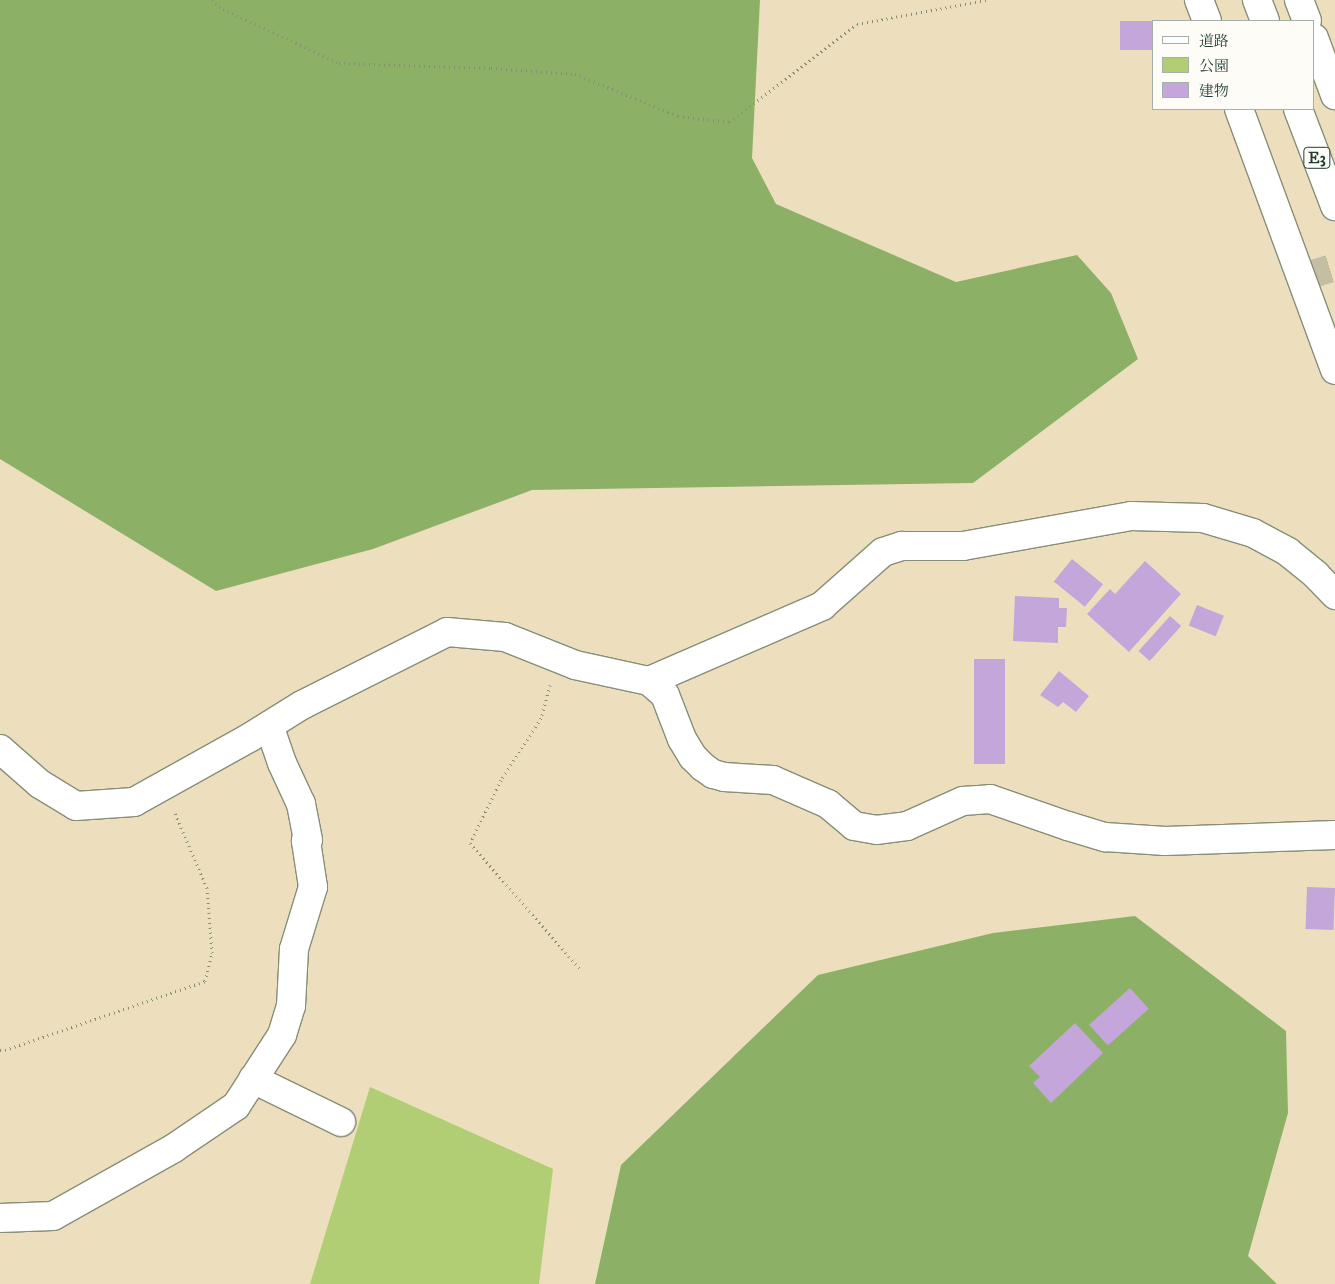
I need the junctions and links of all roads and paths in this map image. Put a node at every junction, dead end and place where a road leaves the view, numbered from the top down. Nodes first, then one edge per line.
1 (212, 0) edge
2 (986, 0) edge
3 (1199, 0) edge
4 (1257, 0) edge
5 (1299, 0) edge
6 (1207, 20) edge
7 (1265, 20) edge
8 (1307, 20) edge
9 (1315, 41) edge
10 (1335, 95) edge
11 (1239, 110) edge
12 (1298, 110) edge
13 (1335, 206) edge
14 (1335, 370) edge
15 (1335, 595) edge
16 (558, 658) junction
17 (649, 681) junction
18 (269, 726) junction
19 (0, 749) edge
20 (163, 786) junction
21 (1335, 835) edge
22 (578, 968) dead end
23 (0, 1050) edge
24 (253, 1079) junction
25 (341, 1122) dead end
26 (0, 1218) edge

1 - 2 path
3 - 6 main road
4 - 7 main road
5 - 8 main road
9 - 10 main road
11 - 14 main road
12 - 13 main road, E3
15 - 17 main road
16 - 17 main road
16 - 18 main road
16 - 22 path
17 - 21 main road
18 - 20 main road
18 - 24 main road
19 - 20 main road
20 - 23 path
24 - 25 main road
24 - 26 main road

